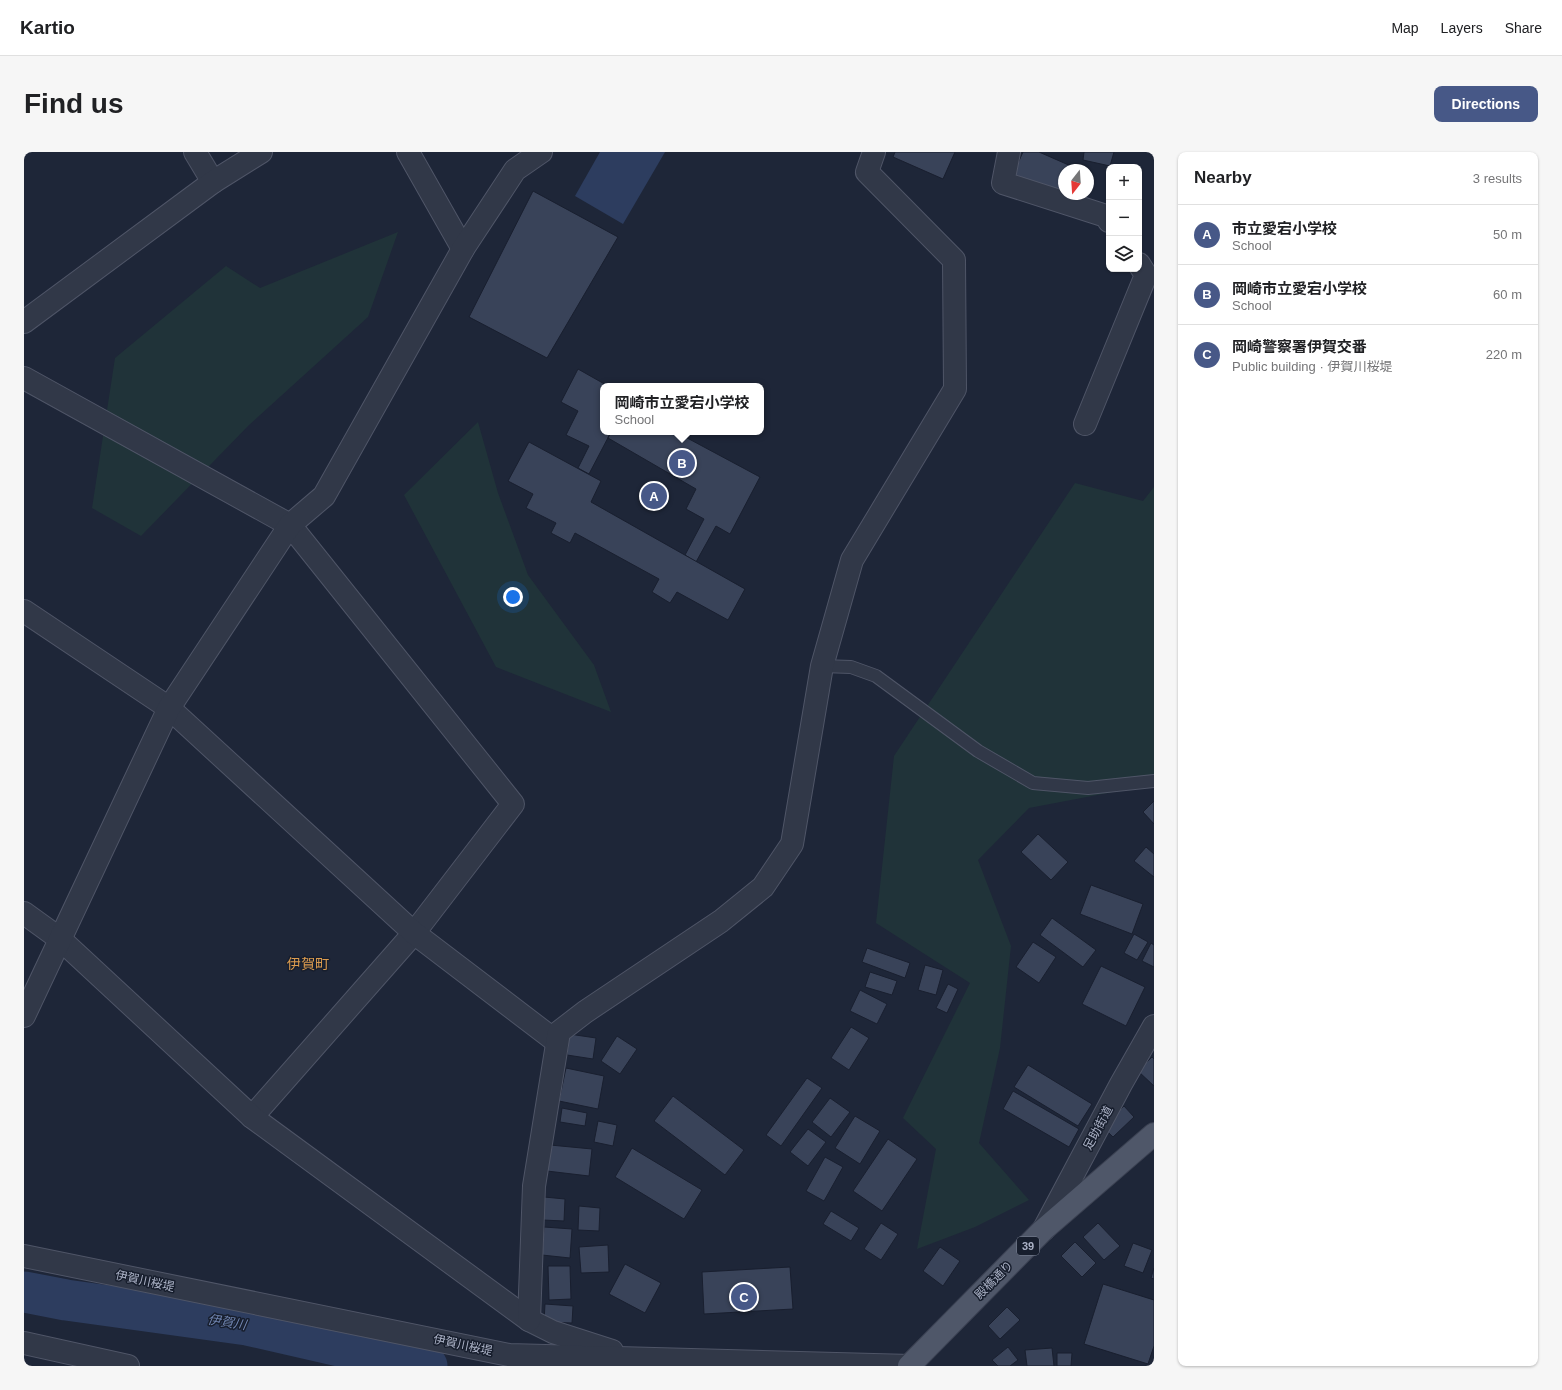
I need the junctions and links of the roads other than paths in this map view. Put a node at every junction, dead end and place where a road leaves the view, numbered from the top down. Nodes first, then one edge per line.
1 (195, 152) edge
2 (261, 152) edge
3 (408, 152) edge
4 (541, 152) edge
5 (874, 152) edge
6 (1009, 152) edge
7 (213, 182) junction
8 (1106, 216) edge
9 (463, 249) junction
10 (1142, 269) edge
11 (24, 322) edge
12 (24, 378) edge
13 (1085, 424) dead end
14 (290, 525) junction
15 (24, 611) edge
16 (822, 666) junction
17 (169, 708) junction
18 (1154, 781) edge
19 (24, 913) edge
20 (414, 933) junction
21 (60, 939) junction
22 (24, 1016) edge
23 (1154, 1026) edge
24 (557, 1042) junction
25 (252, 1117) junction
26 (1154, 1134) edge
27 (1043, 1230) junction
28 (24, 1256) edge
29 (529, 1320) junction
30 (24, 1343) edge
31 (638, 1359) junction
32 (509, 1360) edge
33 (128, 1366) edge
34 (910, 1366) edge

1 - 7 street
2 - 7 street
3 - 9 street
4 - 9 street
5 - 16 street
6 - 8 street
7 - 11 street
9 - 14 street
10 - 13 street
12 - 14 street
14 - 17 street
14 - 20 street
15 - 17 street
16 - 18 lane
16 - 24 street
17 - 20 street
17 - 21 street
19 - 21 street
20 - 24 street
20 - 25 street
21 - 22 street
21 - 25 street
23 - 27 street, 足助街道
24 - 29 street
25 - 29 street
26 - 27 main road, 殿橋通り / 39
27 - 34 main road, 殿橋通り / 39
28 - 32 street, 伊賀川桜堤
29 - 31 street
30 - 33 street
31 - 32 street, 伊賀川桜堤
31 - 34 street, 伊賀川桜堤

